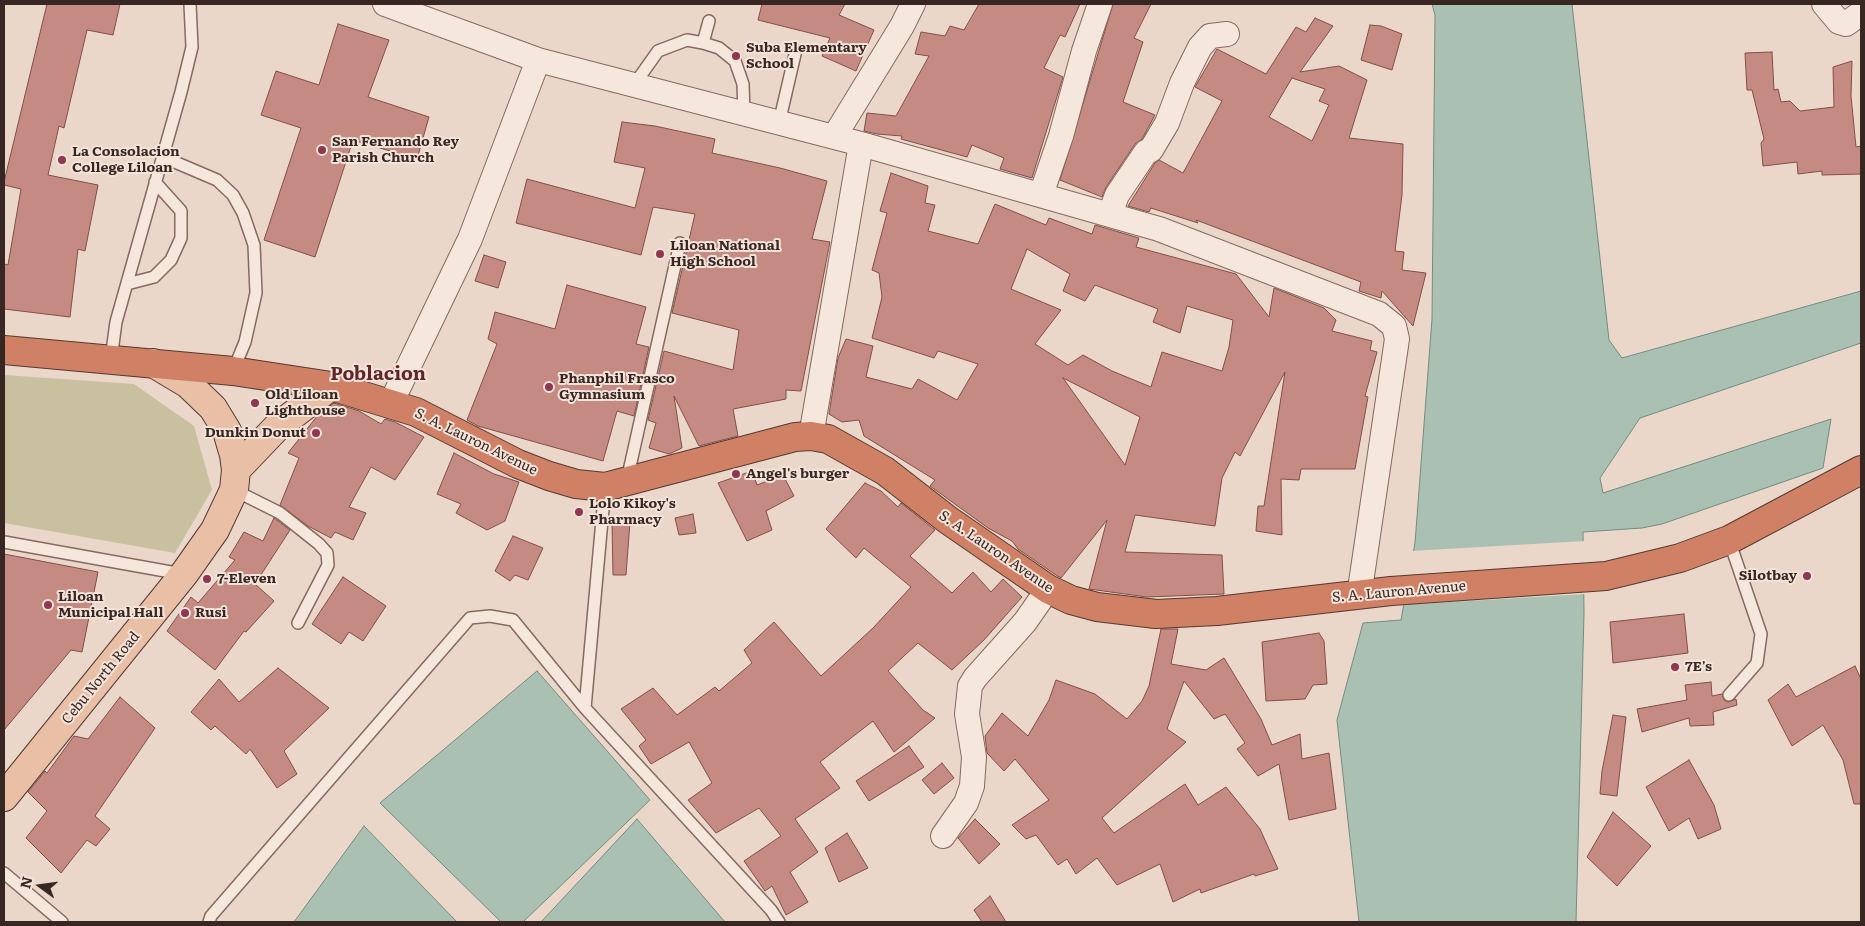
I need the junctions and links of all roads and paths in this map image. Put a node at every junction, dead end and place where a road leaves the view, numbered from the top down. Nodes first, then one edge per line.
1 (190, 4) edge
2 (386, 4) edge
3 (913, 4) edge
4 (1100, 4) edge
5 (1824, 4) edge
6 (1861, 13) edge
7 (708, 21) dead end
8 (1227, 34) dead end
9 (703, 43) junction
10 (796, 50) dead end
11 (538, 60) junction
12 (634, 85) junction
13 (744, 114) junction
14 (779, 123) junction
15 (834, 137) junction
16 (861, 144) junction
17 (163, 157) junction
18 (155, 182) junction
19 (1041, 195) junction
20 (1110, 214) junction
21 (680, 243) dead end
22 (127, 284) junction
23 (4, 350) edge
24 (111, 359) junction
25 (153, 363) junction
26 (232, 372) junction
27 (331, 386) junction
28 (391, 403) junction
29 (811, 436) junction
30 (1861, 470) edge
31 (235, 480) junction
32 (616, 485) junction
33 (1729, 540) junction
34 (4, 542) edge
35 (184, 574) junction
36 (1048, 589) junction
37 (1359, 596) junction
38 (298, 623) dead end
39 (1729, 695) dead end
40 (585, 708) junction
41 (4, 797) edge
42 (942, 836) dead end
43 (4, 873) edge
44 (62, 922) edge
45 (209, 922) edge
46 (779, 922) edge

1 - 17 lane
2 - 11 street
3 - 15 street
4 - 19 street
5 - 6 street
7 - 9 lane
8 - 20 street
9 - 12 lane
9 - 13 lane
10 - 14 lane
11 - 12 street
11 - 28 street
12 - 13 street
13 - 14 street
14 - 15 street
15 - 16 street
16 - 19 street
16 - 29 street
17 - 18 lane
17 - 26 lane
18 - 22 lane
18 - 22 lane
19 - 20 street
20 - 37 street
21 - 32 lane
22 - 24 lane
23 - 24 highway
24 - 25 highway
25 - 26 highway, S. A. Lauron Avenue
25 - 31 main road
26 - 27 highway, S. A. Lauron Avenue
27 - 28 highway, S. A. Lauron Avenue
27 - 31 main road, Cebu North Road
28 - 32 highway, S. A. Lauron Avenue
29 - 32 highway, S. A. Lauron Avenue
29 - 36 highway, S. A. Lauron Avenue
30 - 33 highway, S. A. Lauron Avenue
31 - 35 main road, Cebu North Road
31 - 38 lane
32 - 40 lane
33 - 37 highway, S. A. Lauron Avenue
33 - 39 lane
34 - 35 lane
35 - 41 main road, Cebu North Road
36 - 37 highway, S. A. Lauron Avenue
36 - 42 street
40 - 45 lane
40 - 46 lane
43 - 44 lane

